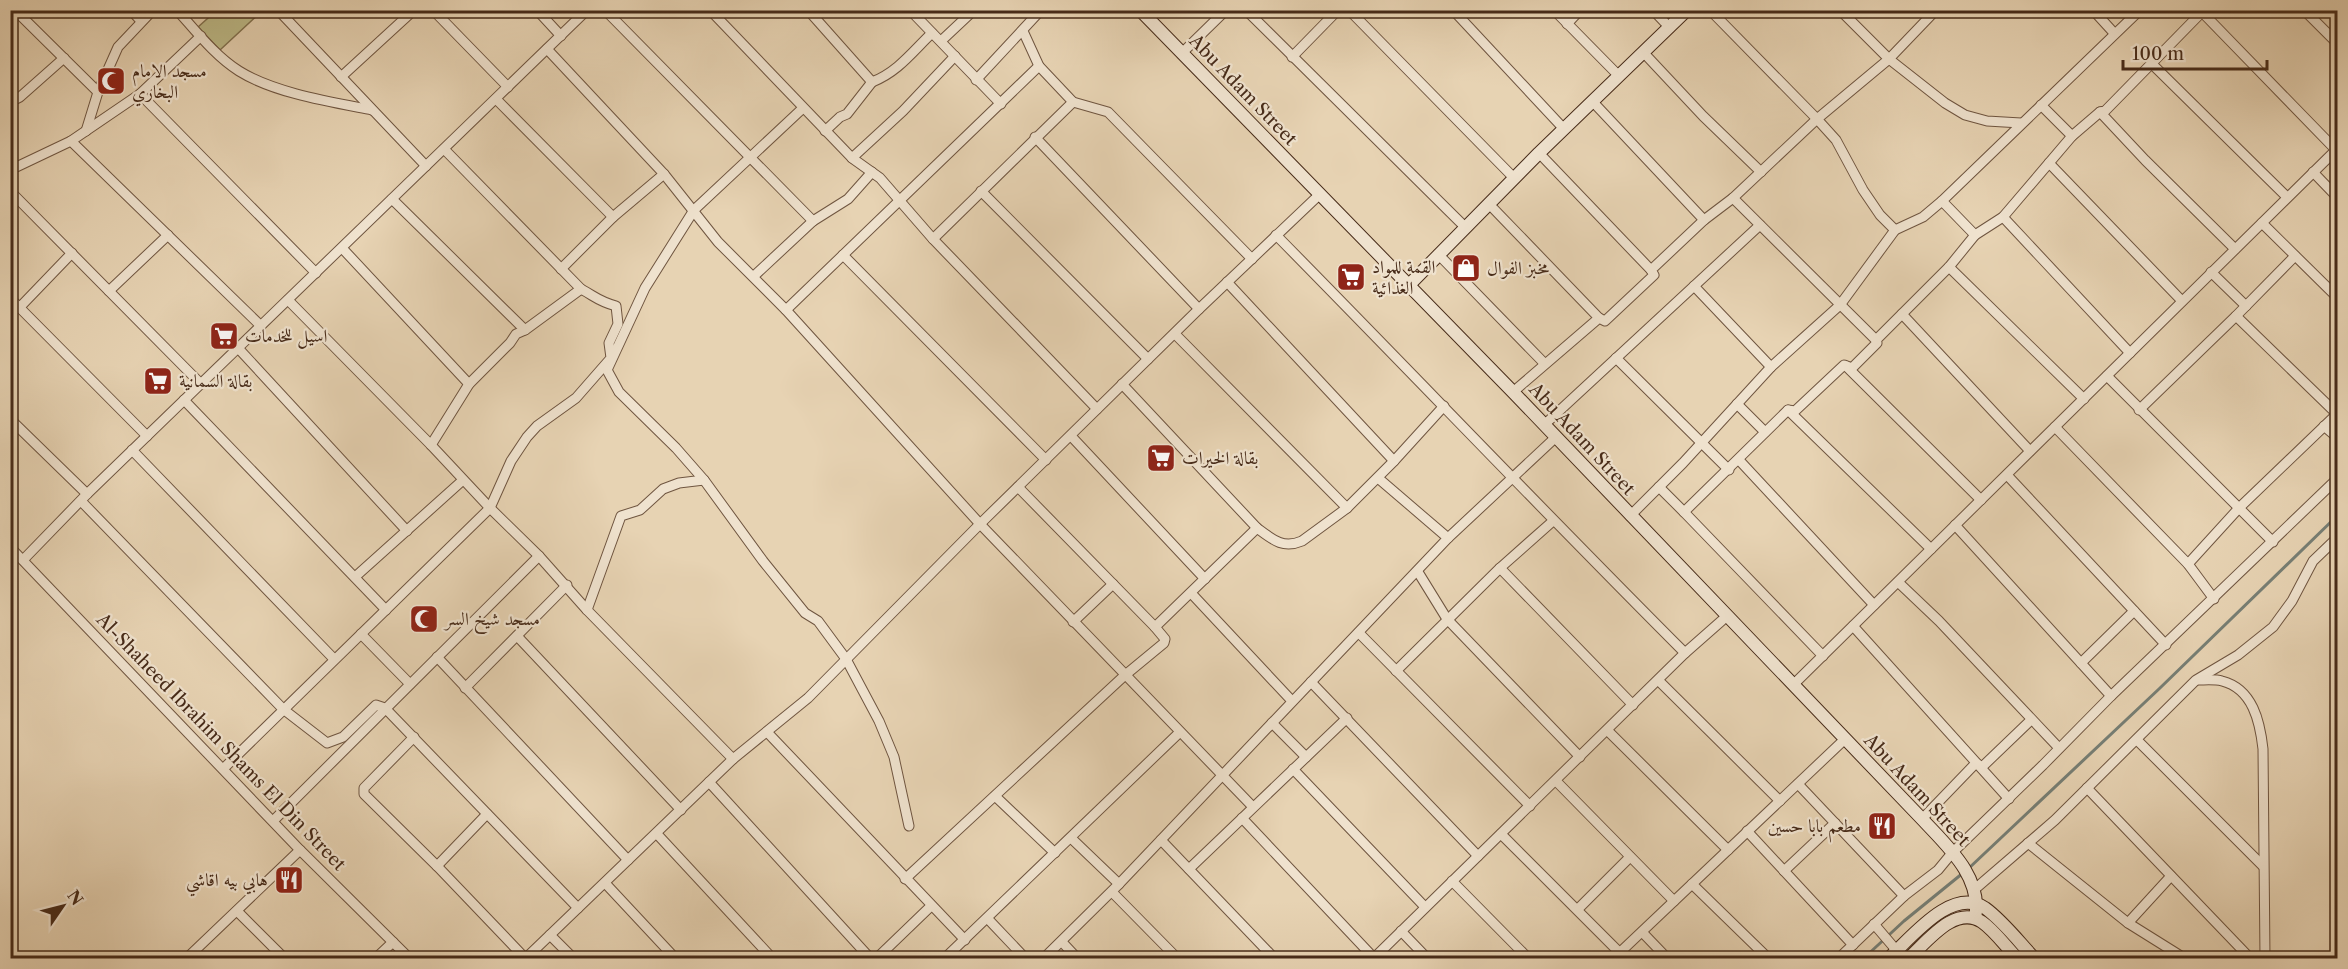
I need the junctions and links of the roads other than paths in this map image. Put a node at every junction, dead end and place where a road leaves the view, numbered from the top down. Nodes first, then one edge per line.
1 (15, 10) edge
2 (131, 10) edge
3 (153, 10) edge
4 (177, 10) edge
5 (278, 10) edge
6 (414, 10) edge
7 (433, 10) edge
8 (537, 10) edge
9 (587, 10) edge
10 (605, 10) edge
11 (711, 10) edge
12 (808, 10) edge
13 (910, 10) edge
14 (975, 10) edge
15 (1041, 10) edge
16 (1140, 10) edge
17 (1226, 10) edge
18 (1338, 10) edge
19 (1349, 10) edge
20 (1453, 10) edge
21 (1554, 10) edge
22 (1580, 10) edge
23 (1653, 10) edge
24 (1687, 10) edge
25 (1710, 10) edge
26 (1840, 10) edge
27 (1936, 10) edge
28 (2093, 10) edge
29 (2140, 10) edge
30 (2304, 10) edge
31 (1248, 11) edge
32 (2202, 11) edge
33 (141, 21) junction
34 (1567, 24) junction
35 (1670, 28) junction
36 (1023, 31) junction
37 (932, 33) junction
38 (2114, 33) junction
39 (201, 36) junction
40 (561, 36) junction
41 (941, 41) junction
42 (2337, 44) edge
43 (547, 49) junction
44 (1643, 52) junction
45 (1182, 53) junction
46 (955, 56) junction
47 (1292, 57) junction
48 (64, 58) junction
49 (1889, 60) junction
50 (2152, 64) junction
51 (1039, 66) junction
52 (1619, 76) junction
53 (341, 78) junction
54 (976, 80) junction
55 (872, 82) junction
56 (508, 87) junction
57 (98, 92) junction
58 (140, 94) junction
59 (496, 99) junction
60 (10, 102) edge
61 (1073, 102) junction
62 (1593, 102) junction
63 (1001, 104) junction
64 (2041, 105) junction
65 (803, 108) junction
66 (372, 110) junction
67 (2100, 112) junction
68 (1817, 119) junction
69 (2021, 123) junction
70 (1564, 129) junction
71 (86, 131) junction
72 (825, 131) junction
73 (2072, 136) junction
74 (1035, 137) junction
75 (70, 141) junction
76 (444, 149) junction
77 (2337, 149) edge
78 (1539, 153) junction
79 (750, 158) junction
80 (852, 158) junction
81 (2049, 163) junction
82 (426, 166) junction
83 (10, 170) edge
84 (872, 172) junction
85 (1761, 172) junction
86 (2313, 172) junction
87 (664, 174) junction
88 (1514, 178) junction
89 (981, 190) junction
90 (10, 191) edge
91 (1319, 195) junction
92 (2287, 197) junction
93 (1733, 198) junction
94 (2337, 198) edge
95 (392, 199) junction
96 (901, 200) junction
97 (1942, 201) junction
98 (1489, 204) junction
99 (694, 210) junction
100 (613, 217) junction
101 (2003, 217) junction
102 (1704, 220) junction
103 (813, 221) junction
104 (2262, 223) junction
105 (1760, 225) junction
106 (1465, 227) junction
107 (1895, 230) junction
108 (168, 235) junction
109 (1276, 235) junction
110 (1975, 235) junction
111 (933, 239) junction
112 (342, 248) junction
113 (2235, 249) junction
114 (72, 254) junction
115 (1438, 254) junction
116 (843, 255) junction
117 (2295, 256) junction
118 (1252, 258) junction
119 (1948, 267) junction
120 (561, 268) junction
121 (1651, 270) junction
122 (2211, 272) junction
123 (316, 273) junction
124 (754, 276) junction
125 (1227, 282) junction
126 (1409, 285) junction
127 (1694, 285) junction
128 (581, 289) junction
129 (109, 291) junction
130 (10, 298) edge
131 (2337, 298) edge
132 (288, 300) junction
133 (2182, 301) junction
134 (1840, 305) junction
135 (2246, 306) junction
136 (20, 307) junction
137 (1199, 309) junction
138 (786, 310) junction
139 (1902, 314) junction
140 (2236, 316) junction
141 (1599, 318) junction
142 (261, 326) junction
143 (525, 330) junction
144 (1174, 334) junction
145 (1876, 340) junction
146 (238, 348) junction
147 (2130, 353) junction
148 (611, 358) junction
149 (1616, 358) junction
150 (1148, 359) junction
151 (1544, 363) junction
152 (1844, 365) junction
153 (1771, 367) junction
154 (2107, 376) junction
155 (201, 384) junction
156 (469, 384) junction
157 (1122, 384) junction
158 (1513, 392) junction
159 (2084, 399) junction
160 (184, 400) junction
161 (1737, 404) junction
162 (1444, 406) junction
163 (1097, 409) junction
164 (1788, 410) junction
165 (2139, 410) junction
166 (2337, 413) edge
167 (10, 419) edge
168 (1544, 426) junction
169 (2324, 426) junction
170 (2055, 427) junction
171 (1765, 432) junction
172 (147, 436) junction
173 (1071, 436) junction
174 (1556, 437) junction
175 (2337, 438) edge
176 (1703, 442) junction
177 (431, 445) junction
178 (132, 450) junction
179 (2030, 451) junction
180 (1046, 460) junction
181 (1739, 460) junction
182 (1394, 461) junction
183 (1729, 470) junction
184 (2007, 475) junction
185 (1377, 478) junction
186 (1511, 478) junction
187 (2337, 478) edge
188 (463, 480) junction
189 (704, 480) junction
190 (1018, 487) junction
191 (1659, 487) junction
192 (84, 498) junction
193 (1981, 500) junction
194 (490, 508) junction
195 (1347, 508) junction
196 (2239, 508) junction
197 (1684, 512) junction
198 (1630, 516) junction
199 (1552, 521) junction
200 (980, 524) junction
201 (1955, 525) junction
202 (1257, 528) junction
203 (407, 531) junction
204 (2337, 537) edge
205 (1448, 538) junction
206 (2273, 542) junction
207 (10, 547) edge
208 (1931, 549) junction
209 (539, 556) junction
210 (22, 560) junction
211 (2188, 564) junction
212 (1500, 568) junction
213 (1418, 572) junction
214 (355, 577) junction
215 (1205, 579) junction
216 (1898, 582) junction
217 (1113, 584) junction
218 (567, 585) junction
219 (1191, 593) junction
220 (2214, 599) junction
221 (1874, 605) junction
222 (386, 610) junction
223 (587, 610) junction
224 (2134, 611) junction
225 (1727, 616) junction
226 (1448, 619) junction
227 (1073, 622) junction
228 (1853, 626) junction
229 (1155, 627) junction
230 (1359, 633) junction
231 (360, 634) junction
232 (517, 636) junction
233 (2166, 645) junction
234 (1685, 653) junction
235 (1823, 656) junction
236 (437, 657) junction
237 (334, 659) junction
238 (846, 659) junction
239 (2081, 663) junction
240 (1396, 670) junction
241 (1124, 676) junction
242 (2196, 680) junction
243 (1659, 681) junction
244 (1311, 682) junction
245 (410, 684) junction
246 (1794, 684) junction
247 (465, 688) junction
248 (2111, 696) junction
249 (1292, 701) junction
250 (1633, 705) junction
251 (385, 708) junction
252 (283, 709) junction
253 (1347, 718) junction
254 (2031, 720) junction
255 (1272, 723) junction
256 (1608, 731) junction
257 (767, 732) junction
258 (1180, 732) junction
259 (414, 737) junction
260 (1845, 740) junction
261 (2137, 740) junction
262 (2059, 748) junction
263 (1306, 757) junction
264 (1580, 757) junction
265 (733, 759) junction
266 (1976, 763) junction
267 (224, 768) junction
268 (1293, 769) junction
269 (1222, 776) junction
270 (1556, 781) junction
271 (709, 782) junction
272 (1798, 784) junction
273 (2087, 788) junction
274 (995, 796) junction
275 (2009, 799) junction
276 (1780, 801) junction
277 (1530, 806) junction
278 (1253, 807) junction
279 (681, 810) junction
280 (487, 814) junction
281 (1242, 818) junction
282 (1922, 819) junction
283 (274, 820) junction
284 (1835, 823) junction
285 (909, 826) dead end
286 (1748, 831) junction
287 (657, 834) junction
288 (1501, 834) junction
289 (1071, 838) junction
290 (1161, 840) junction
291 (2028, 843) junction
292 (300, 850) junction
293 (1728, 850) junction
294 (1055, 853) junction
295 (1952, 853) junction
296 (1478, 856) junction
297 (1630, 856) junction
298 (628, 860) junction
299 (437, 866) junction
300 (2263, 866) junction
301 (1189, 869) junction
302 (1784, 871) junction
303 (2171, 876) junction
304 (905, 879) junction
305 (1452, 881) junction
306 (605, 883) junction
307 (1119, 884) junction
308 (1692, 884) junction
309 (1975, 889) junction
310 (1112, 892) junction
311 (1904, 896) junction
312 (1674, 901) junction
313 (1978, 905) junction
314 (931, 906) junction
315 (1425, 907) junction
316 (578, 908) junction
317 (1578, 909) junction
318 (237, 911) junction
319 (1975, 918) junction
320 (988, 919) junction
321 (2128, 923) junction
322 (1874, 924) junction
323 (1401, 931) junction
324 (1642, 932) junction
325 (550, 935) junction
326 (965, 940) junction
327 (393, 942) junction
328 (1062, 942) junction
329 (1852, 945) junction
330 (1893, 955) edge
331 (1617, 956) edge
332 (2264, 956) edge
333 (1844, 957) edge
334 (187, 958) edge
335 (284, 958) edge
336 (376, 958) edge
337 (409, 958) edge
338 (526, 958) edge
339 (573, 958) edge
340 (675, 958) edge
341 (772, 958) edge
342 (870, 958) edge
343 (877, 958) edge
344 (945, 958) edge
345 (1025, 958) edge
346 (1044, 958) edge
347 (1077, 958) edge
348 (1177, 958) edge
349 (1274, 958) edge
350 (1427, 958) edge
351 (1527, 958) edge
352 (1667, 958) edge
353 (1768, 958) edge
354 (1910, 958) edge
355 (2017, 958) edge
356 (2034, 958) edge
357 (2184, 958) edge
358 (2247, 958) edge

1 - 48 street
2 - 33 street
3 - 33 street
4 - 39 street
5 - 53 street
6 - 53 street
7 - 56 street
8 - 40 street
9 - 40 street
10 - 79 street
11 - 65 street
12 - 55 street
13 - 37 street
14 - 41 street
15 - 36 street
16 - 45 street, Abu Adam Street
17 - 45 street
18 - 47 street
19 - 88 street
20 - 70 street
21 - 34 street
22 - 34 street
23 - 35 street
24 - 35 street
25 - 68 street
26 - 49 street
27 - 49 street
28 - 38 street
29 - 38 street
30 - 42 street
31 - 47 street
32 - 50 street
32 - 77 street
33 - 57 street
34 - 52 street
35 - 44 street
36 - 51 street
36 - 54 street
37 - 41 street
37 - 55 street
38 - 64 street
39 - 58 street
39 - 66 street
40 - 43 street
41 - 46 street
43 - 56 street
43 - 87 street
44 - 52 street
44 - 85 street
45 - 91 street, Abu Adam Street
46 - 54 street
46 - 80 street
47 - 106 street
48 - 57 street
48 - 60 street
49 - 68 street
49 - 69 street
50 - 67 street
50 - 92 street
51 - 61 street
51 - 63 street
52 - 62 street
53 - 66 street
54 - 63 street
55 - 72 street
56 - 59 street
57 - 71 street
58 - 71 street
58 - 123 street
59 - 76 street
59 - 100 street
61 - 74 street
61 - 118 street
62 - 70 street
62 - 102 street
63 - 96 street
64 - 69 street
64 - 73 street
65 - 72 street
65 - 79 street
66 - 82 street
67 - 73 street
67 - 113 street
68 - 85 street
68 - 107 street
69 - 97 street
70 - 78 street
71 - 75 street
72 - 80 street
73 - 81 street
74 - 89 street
74 - 137 street
75 - 83 street
75 - 108 street
76 - 82 street
76 - 120 street
77 - 86 street
78 - 88 street
78 - 121 street
79 - 99 street
79 - 103 street
80 - 84 street
81 - 101 street
81 - 133 street
82 - 95 street
84 - 96 street
84 - 103 street
85 - 93 street
86 - 92 street
86 - 94 street
87 - 99 street
87 - 100 street
88 - 98 street
89 - 111 street
89 - 150 street
90 - 114 street
91 - 109 street
91 - 126 street, Abu Adam Street
92 - 104 street
93 - 102 street
93 - 105 street
95 - 112 street
95 - 143 street
96 - 111 street
96 - 116 street
97 - 107 street
97 - 110 street
98 - 106 street
98 - 141 street
99 - 124 street
99 - 148 street
100 - 120 street
101 - 110 street
101 - 147 street
102 - 121 street
103 - 124 street
104 - 113 street
104 - 117 street
105 - 127 street
105 - 134 street
106 - 115 street
107 - 134 street
108 - 129 street
108 - 142 street
109 - 118 street
109 - 162 street
110 - 119 street
111 - 163 street
112 - 123 street
112 - 156 street
113 - 122 street
114 - 129 street
114 - 136 street
115 - 126 street
115 - 151 street
116 - 138 street
116 - 180 street
117 - 131 street
117 - 135 street
118 - 125 street
119 - 139 street
119 - 159 street
120 - 128 street
121 - 141 street
122 - 133 street
122 - 135 street
123 - 132 street
124 - 138 street
125 - 137 street
125 - 182 street
126 - 158 street, Abu Adam Street
127 - 149 street
127 - 153 street
128 - 143 street
128 - 148 street
129 - 155 street
130 - 136 street
132 - 142 street
132 - 177 street
133 - 147 street
134 - 145 street
134 - 153 street
135 - 140 street
136 - 172 street
137 - 144 street
138 - 200 street
139 - 145 street
139 - 179 street
140 - 165 street
140 - 166 street
141 - 151 street
142 - 146 street
143 - 156 street
144 - 150 street
144 - 195 street
145 - 152 street
146 - 155 street
146 - 203 street
147 - 154 street
148 - 189 street
148 - 194 street
149 - 168 street
149 - 176 street
150 - 157 street
151 - 158 street
152 - 164 street
152 - 193 street
153 - 161 street
154 - 159 street
154 - 165 street
155 - 160 street
156 - 177 street
157 - 163 street
157 - 202 street
158 - 168 street, Abu Adam Street
159 - 170 street
160 - 172 street
160 - 214 street
161 - 171 street
161 - 176 street
162 - 182 street
162 - 186 street
163 - 173 street
164 - 171 street
164 - 208 street
165 - 196 street
166 - 169 street
167 - 192 street
168 - 174 street, Abu Adam Street
169 - 175 street
169 - 196 street
170 - 179 street
170 - 211 street
171 - 181 street
172 - 178 street
173 - 180 street
173 - 215 street
174 - 186 street
174 - 198 street, Abu Adam Street
176 - 183 street
176 - 191 street
177 - 188 street
178 - 192 street
178 - 237 street
179 - 184 street
180 - 190 street
181 - 183 street
181 - 221 street
182 - 185 street
183 - 197 street
184 - 193 street
184 - 224 street
185 - 195 street
185 - 205 street
186 - 199 street
186 - 205 street
187 - 206 street
188 - 194 street
188 - 203 street
189 - 223 street
189 - 238 street
190 - 200 street
190 - 217 street
191 - 197 street
191 - 198 street
192 - 210 street
192 - 252 street
193 - 201 street
194 - 209 street
194 - 222 street
195 - 202 street
196 - 206 street
196 - 211 street
197 - 235 street
198 - 225 street, Abu Adam Street
199 - 212 street
199 - 234 street
200 - 227 street
200 - 238 street
201 - 208 street
201 - 239 street
202 - 215 street
203 - 214 street
204 - 242 street
205 - 213 street
206 - 220 street
207 - 210 street, Al-Shaheed Ibrahim Shams El Din Street
208 - 216 street
209 - 218 street
209 - 236 street
210 - 267 street, Al-Shaheed Ibrahim Shams El Din Street
211 - 220 street
212 - 226 street
212 - 250 street
213 - 226 street
213 - 230 street
214 - 222 street
215 - 219 street
216 - 221 street
216 - 254 street
217 - 227 street
217 - 229 street
218 - 223 street
218 - 232 street
219 - 229 street
219 - 249 street
220 - 233 street
221 - 228 street
222 - 231 street
223 - 265 street
224 - 233 street
224 - 239 street
225 - 234 street
225 - 246 street, Abu Adam Street
226 - 240 street
226 - 264 street
227 - 241 street
228 - 235 street
228 - 266 street
229 - 241 street
230 - 240 street
230 - 244 street
231 - 237 street
231 - 245 street
232 - 247 street
232 - 279 street
233 - 248 street
234 - 243 street
235 - 246 street
236 - 245 street
236 - 247 street
237 - 252 street
238 - 257 street
238 - 285 street
239 - 248 street
240 - 277 street
241 - 258 street
241 - 274 street
242 - 261 street
242 - 300 street
243 - 250 street
243 - 276 street
244 - 249 street
244 - 253 street
245 - 251 street
246 - 260 street, Abu Adam Street
247 - 298 street
248 - 262 street
249 - 255 street
250 - 256 street
251 - 252 street
251 - 259 street
251 - 283 street
252 - 267 street
253 - 263 street
253 - 296 street
254 - 262 street
254 - 266 street
255 - 263 street
255 - 269 street
256 - 264 street
256 - 293 street
257 - 265 street
257 - 304 street
258 - 269 street
258 - 289 street
259 - 280 street
259 - 299 street
260 - 272 street
260 - 282 street, Abu Adam Street
261 - 273 street
261 - 300 street
262 - 275 street
263 - 268 street
264 - 270 street
265 - 271 street
266 - 275 street
266 - 282 street
267 - 283 street, Al-Shaheed Ibrahim Shams El Din Street
268 - 278 street
268 - 315 street
269 - 278 street
269 - 290 street
270 - 277 street
270 - 297 street
271 - 279 street
271 - 342 street
272 - 276 street
272 - 284 street
273 - 291 street
273 - 303 street
274 - 294 street
274 - 304 street
275 - 295 street
276 - 286 street
277 - 288 street
278 - 281 street
279 - 287 street
280 - 299 street
280 - 316 street
281 - 301 street
281 - 323 street
282 - 295 street, Abu Adam Street
283 - 292 street, Al-Shaheed Ibrahim Shams El Din Street
284 - 302 street
284 - 311 street
286 - 293 street
286 - 302 street
287 - 298 street
287 - 341 street
288 - 296 street
288 - 317 street
289 - 294 street
289 - 307 street
290 - 301 street
290 - 307 street
291 - 309 street
291 - 321 street
292 - 318 street
292 - 327 street, Al-Shaheed Ibrahim Shams El Din Street
293 - 308 street
294 - 320 street
295 - 309 street, Abu Adam Street
295 - 311 street
296 - 305 street
297 - 312 street
297 - 317 street
298 - 306 street
299 - 338 street
300 - 332 street
301 - 349 street
302 - 329 street
303 - 321 street
303 - 358 street
304 - 314 street
305 - 315 street
305 - 351 street
306 - 316 street
306 - 340 street
307 - 310 street
308 - 312 street
308 - 353 street
309 - 313 street, Abu Adam Street
310 - 328 street
310 - 348 street
311 - 322 street
312 - 324 street
313 - 319 street
313 - 330 street
313 - 356 street
314 - 326 street
314 - 343 street
315 - 323 street
316 - 325 street
317 - 331 street
318 - 334 street
318 - 335 street
319 - 354 street
319 - 355 street
320 - 326 street
320 - 345 street
321 - 357 street
322 - 329 street
322 - 330 street
323 - 350 street
324 - 331 street
324 - 352 street
325 - 338 street
325 - 339 street
326 - 344 street
327 - 336 street
327 - 337 street, Al-Shaheed Ibrahim Shams El Din Street
328 - 346 street
328 - 347 street
329 - 333 street
332 - 358 street

